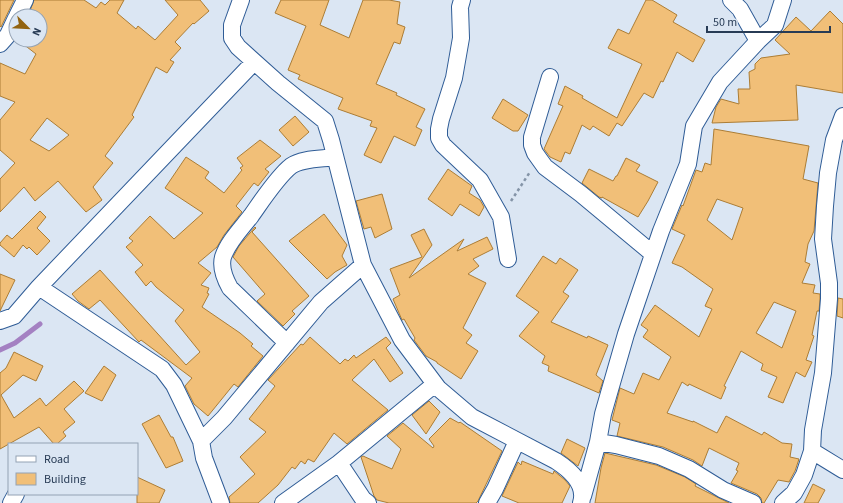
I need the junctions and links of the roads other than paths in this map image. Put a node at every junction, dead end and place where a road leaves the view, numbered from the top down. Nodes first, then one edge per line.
1 (241, 0) edge
2 (462, 0) edge
3 (731, 0) edge
4 (783, 0) edge
5 (8, 35) edge
6 (758, 41) junction
7 (0, 44) edge
8 (254, 62) junction
9 (550, 77) dead end
10 (843, 116) edge
11 (838, 142) edge
12 (335, 157) junction
13 (653, 254) junction
14 (508, 259) dead end
15 (363, 265) junction
16 (39, 287) junction
17 (0, 321) edge
18 (287, 343) junction
19 (434, 384) junction
20 (202, 441) junction
21 (517, 441) junction
22 (598, 442) junction
23 (812, 451) junction
24 (339, 463) junction
25 (843, 470) edge
26 (582, 500) edge
27 (221, 503) edge
28 (283, 503) edge
29 (368, 503) edge
30 (487, 503) edge
31 (753, 503) edge
32 (783, 503) edge

1 - 8 street
2 - 14 street
3 - 6 street
4 - 6 street
5 - 7 street
6 - 13 street
8 - 12 street
8 - 16 street
9 - 13 street
10 - 11 street
11 - 23 street
12 - 15 street
12 - 18 street
13 - 22 street
15 - 18 street
15 - 19 street
16 - 17 street
16 - 20 street
18 - 20 street
19 - 21 street
19 - 24 street
20 - 27 street
21 - 26 street
21 - 30 street
22 - 26 street
22 - 31 street
23 - 25 street
23 - 32 street
24 - 28 street
24 - 29 street

